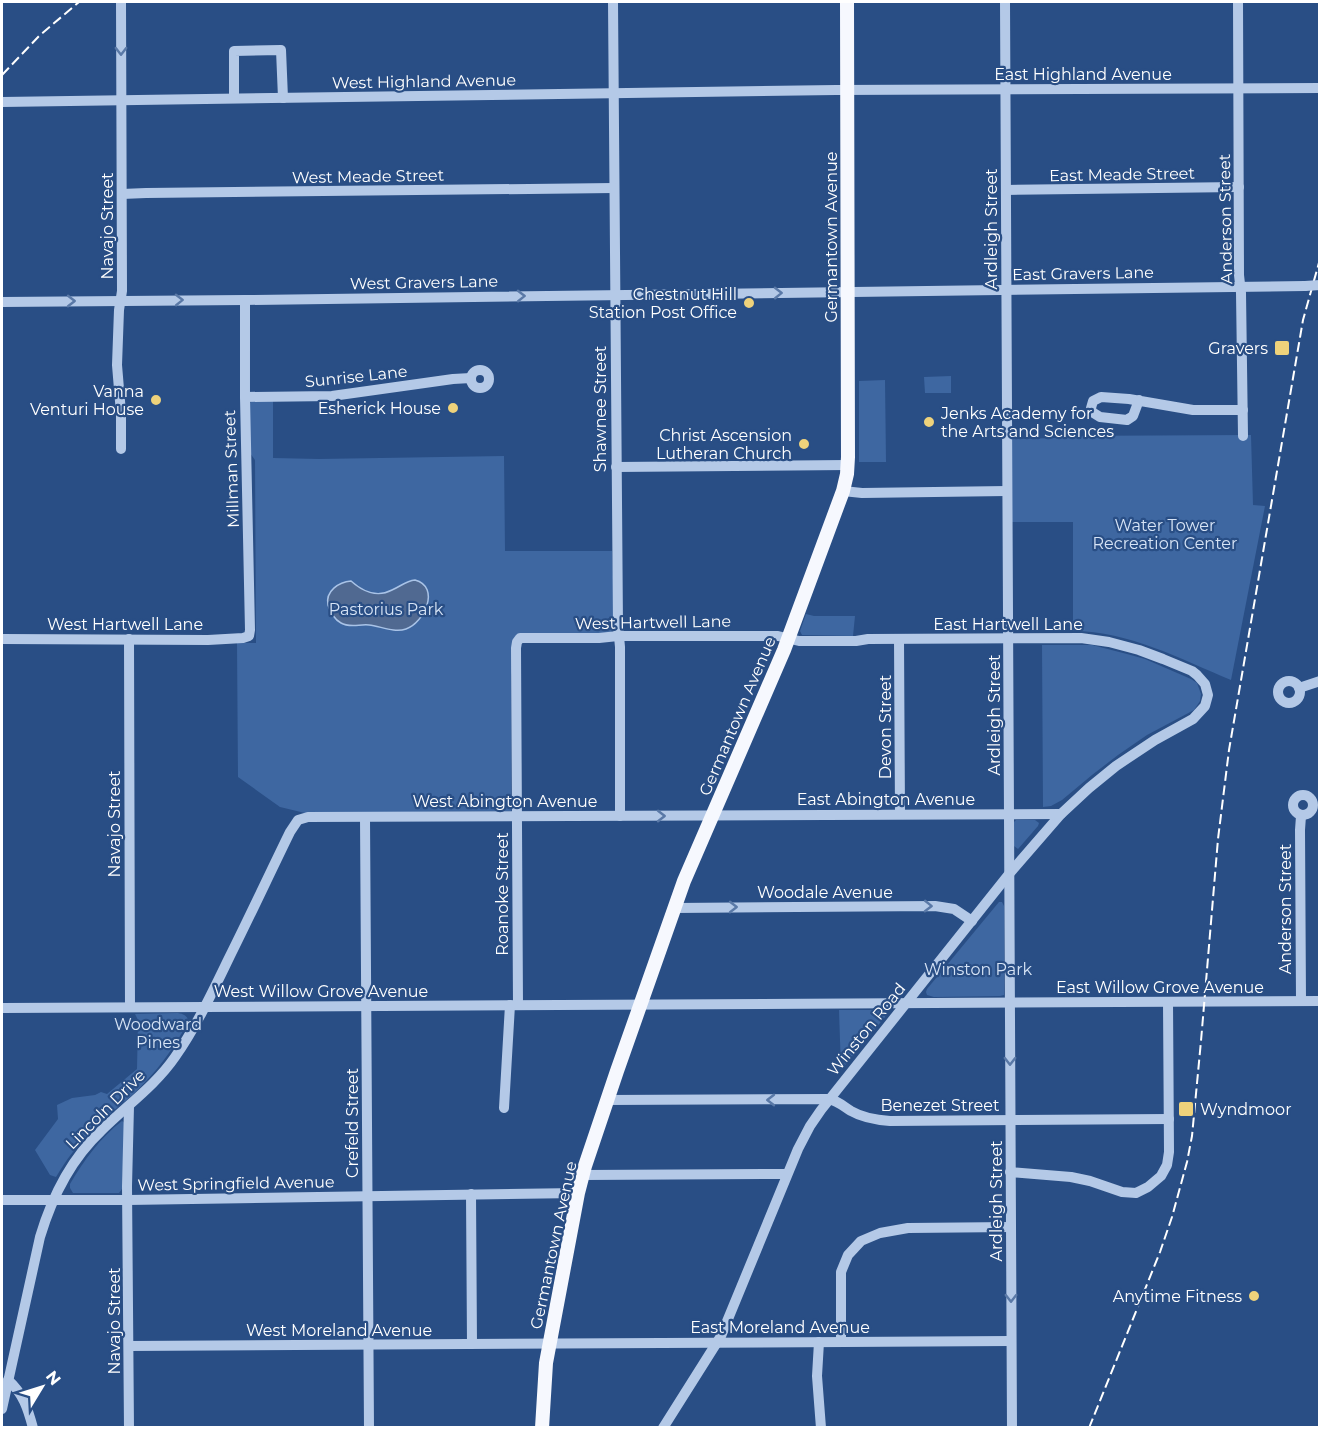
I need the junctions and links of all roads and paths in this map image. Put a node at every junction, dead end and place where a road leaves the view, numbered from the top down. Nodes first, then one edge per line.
1 (121, 2) edge
2 (613, 2) edge
3 (847, 2) edge
4 (1005, 2) edge
5 (1238, 2) edge
6 (1238, 88) junction
7 (1320, 88) edge
8 (847, 90) junction
9 (1006, 90) junction
10 (614, 93) junction
11 (234, 98) junction
12 (283, 98) junction
13 (122, 100) junction
14 (2, 102) edge
15 (1239, 187) junction
16 (614, 188) junction
17 (1006, 190) junction
18 (122, 194) junction
19 (1320, 285) edge
20 (1240, 286) junction
21 (1006, 289) junction
22 (848, 291) junction
23 (615, 295) junction
24 (245, 300) junction
25 (121, 301) junction
26 (2, 302) edge
27 (471, 378) dead end
28 (245, 397) junction
29 (1139, 399) dead end
30 (1243, 410) junction
31 (1243, 436) dead end
32 (121, 449) dead end
33 (848, 465) junction
34 (616, 467) junction
35 (843, 490) junction
36 (1007, 492) junction
37 (249, 636) joint
38 (618, 636) junction
39 (1008, 638) junction
40 (2, 639) edge
41 (129, 639) junction
42 (518, 639) joint
43 (789, 639) junction
44 (899, 639) junction
45 (1320, 681) edge
46 (1299, 688) dead end
47 (1208, 695) joint
48 (900, 814) junction
49 (1009, 814) junction
50 (1060, 814) junction
51 (517, 816) junction
52 (620, 816) junction
53 (712, 816) junction
54 (1301, 816) dead end
55 (365, 818) junction
56 (298, 820) joint
57 (1009, 874) junction
58 (675, 908) junction
59 (972, 921) junction
60 (1301, 1001) junction
61 (1320, 1001) edge
62 (1168, 1002) junction
63 (906, 1003) junction
64 (1010, 1003) junction
65 (514, 1005) junction
66 (640, 1005) junction
67 (367, 1006) junction
68 (130, 1007) junction
69 (205, 1007) junction
70 (2, 1008) edge
71 (607, 1100) junction
72 (829, 1100) junction
73 (129, 1106) junction
74 (504, 1108) dead end
75 (1169, 1119) junction
76 (1011, 1120) junction
77 (1010, 1172) junction
78 (787, 1174) junction
79 (583, 1175) junction
80 (578, 1193) junction
81 (471, 1194) junction
82 (368, 1196) junction
83 (2, 1200) edge
84 (52, 1200) junction
85 (128, 1200) junction
86 (1011, 1227) junction
87 (1011, 1341) junction
88 (718, 1342) junction
89 (819, 1342) junction
90 (841, 1342) junction
91 (550, 1343) junction
92 (369, 1344) junction
93 (472, 1344) junction
94 (129, 1346) junction
95 (8, 1380) junction
96 (2, 1409) edge
97 (33, 1428) edge
98 (129, 1428) edge
99 (369, 1428) edge
100 (542, 1428) edge
101 (663, 1428) edge
102 (821, 1428) edge
103 (1012, 1428) edge

1 -> 13 street, Navajo Street
2 - 10 street, Shawnee Street
3 - 8 main road, Germantown Avenue
4 - 9 street, Ardleigh Street
5 - 6 street, Anderson Street
6 - 7 street, East Highland Avenue
6 - 9 street, East Highland Avenue
6 - 15 street, Anderson Street
8 - 9 street, East Highland Avenue
8 - 10 street, West Highland Avenue
8 - 22 main road, Germantown Avenue
9 - 17 street, Ardleigh Street
10 - 12 street, West Highland Avenue
10 - 16 street, Shawnee Street
11 - 12 street, West Highland Avenue
11 - 12 street
11 - 13 street, West Highland Avenue
13 - 14 street, West Highland Avenue
13 - 18 street, Navajo Street
15 - 17 street, East Meade Street
15 - 20 street, Anderson Street
16 - 18 street, West Meade Street
16 - 23 street, Shawnee Street
17 - 21 street, Ardleigh Street
18 - 25 street, Navajo Street
19 - 20 street, East Gravers Lane, bridge
20 - 21 street, East Gravers Lane
20 - 30 street, Anderson Street
21 - 22 street, East Gravers Lane
21 - 36 street, Ardleigh Street
23 -> 22 street, West Gravers Lane
22 - 33 main road, Germantown Avenue
24 -> 23 street, West Gravers Lane
23 - 34 street, Shawnee Street
25 -> 24 street, West Gravers Lane
24 - 28 street, Millman Street
26 -> 25 street, West Gravers Lane
25 - 32 street, Navajo Street
27 - 28 street, Sunrise Lane
28 - 37 street, Millman Street
29 - 30 street
30 - 31 street, Anderson Street
33 - 34 street
33 - 35 main road, Germantown Avenue
34 - 38 street, Shawnee Street
35 - 36 street
35 - 43 main road, Germantown Avenue
36 - 39 street, Ardleigh Street
37 - 41 street, West Hartwell Lane
38 - 42 street, West Hartwell Lane
38 - 43 street, West Hartwell Lane
38 - 52 street, Shawnee Street
39 - 44 street, East Hartwell Lane
39 - 47 street, East Hartwell Lane
39 - 49 street, Ardleigh Street
40 - 41 street, West Hartwell Lane
41 - 68 street, Navajo Street
42 - 51 street, Roanoke Street
43 - 44 street, East Hartwell Lane
43 - 53 main road, Germantown Avenue
44 - 48 street, Devon Street
45 - 46 street
47 - 50 street, Winston Road
48 - 49 street, East Abington Avenue
48 - 53 street, East Abington Avenue
49 - 50 street, East Abington Avenue
49 - 57 street, Ardleigh Street
50 - 57 street, Winston Road
51 - 52 street, West Abington Avenue
51 - 55 street, West Abington Avenue
51 - 65 street, Roanoke Street
52 -> 53 street, West Abington Avenue
53 - 58 main road, Germantown Avenue
54 - 60 street, Anderson Street
55 - 56 street, West Abington Avenue
55 - 67 street, Crefeld Street
56 - 69 street, Lincoln Drive
57 - 59 street, Winston Road
57 - 64 street, Ardleigh Street
58 -> 59 street, Woodale Avenue
58 - 66 main road, Germantown Avenue
59 - 63 street, Winston Road
60 - 61 street, East Willow Grove Avenue
60 - 62 street, East Willow Grove Avenue
62 - 64 street, East Willow Grove Avenue
62 - 75 street
63 - 64 street, East Willow Grove Avenue
63 - 66 street, East Willow Grove Avenue
63 - 72 street, Winston Road
64 -> 76 street, Ardleigh Street
65 - 66 street, West Willow Grove Avenue
65 - 67 street, West Willow Grove Avenue
65 - 74 street, Roanoke Street
66 - 71 main road, Germantown Avenue
67 - 69 street, West Willow Grove Avenue
67 - 82 street, Crefeld Street
68 - 69 street, West Willow Grove Avenue
68 - 70 street, West Willow Grove Avenue
69 - 73 street, Lincoln Drive
72 -> 71 street, Benezet Street
71 - 79 main road, Germantown Avenue
72 - 76 street, Benezet Street
72 - 78 street, Winston Road
73 - 84 street, Lincoln Drive
73 - 85 street, Navajo Street
75 - 76 street, Benezet Street
75 - 77 street
76 - 77 street, Ardleigh Street
77 - 86 street, Ardleigh Street
78 - 79 street
78 - 88 street, Winston Road
79 - 80 main road, Germantown Avenue
80 - 81 street, West Springfield Avenue
80 - 91 main road, Germantown Avenue
81 - 82 street, West Springfield Avenue
81 - 93 street
82 - 85 street, West Springfield Avenue
82 - 92 street, Crefeld Street
83 - 84 street, West Springfield Avenue
84 - 85 street, West Springfield Avenue
84 - 95 street, Lincoln Drive
85 - 94 street, Navajo Street
86 -> 87 street, Ardleigh Street
86 - 90 street
87 - 90 street, East Moreland Avenue
87 - 103 street, Ardleigh Street
88 - 89 street, East Moreland Avenue
88 - 91 street, East Moreland Avenue
88 - 101 street, Winston Road
89 - 90 street, East Moreland Avenue
89 - 102 street
91 - 93 street, West Moreland Avenue
91 - 100 main road, Germantown Avenue
92 - 93 street, West Moreland Avenue
92 - 94 street, West Moreland Avenue
92 - 99 street, Crefeld Street
94 - 98 street, Navajo Street
95 - 96 street, Lincoln Drive
95 - 97 street

